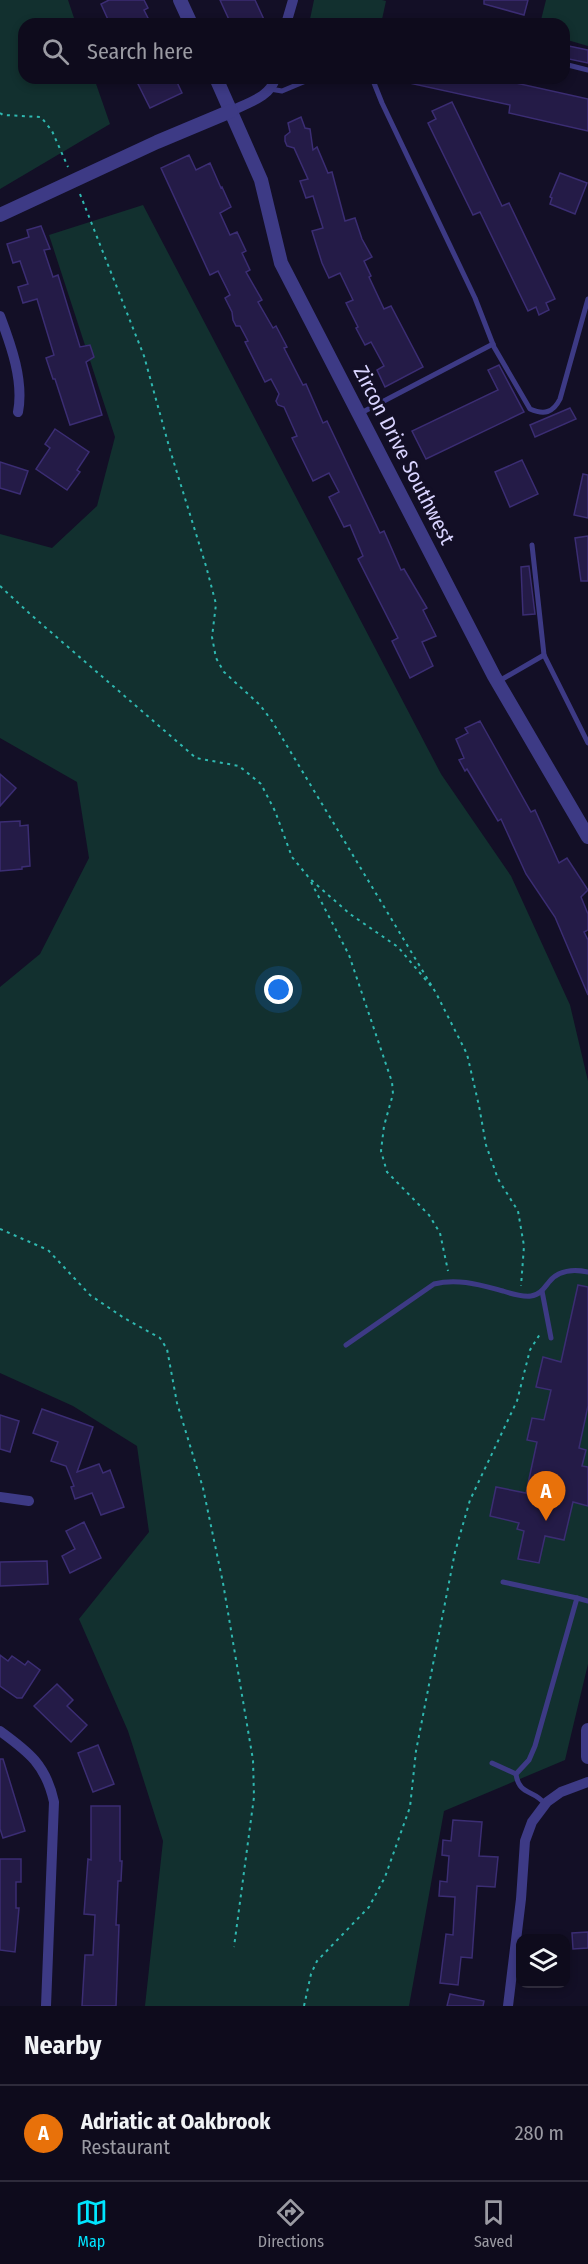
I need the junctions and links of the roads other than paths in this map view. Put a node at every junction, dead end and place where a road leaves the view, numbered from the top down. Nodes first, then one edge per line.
1 (180, 0) edge
2 (293, 0) edge
3 (188, 18) edge
4 (288, 18) edge
5 (570, 66) edge
6 (588, 70) edge
7 (219, 84) edge
8 (272, 84) edge
9 (299, 84) edge
10 (374, 84) edge
11 (270, 89) junction
12 (231, 111) junction
13 (0, 214) edge
14 (588, 300) edge
15 (0, 316) edge
16 (493, 344) junction
17 (18, 412) dead end
18 (359, 414) junction
19 (532, 545) dead end
20 (544, 654) junction
21 (498, 682) junction
22 (588, 743) edge
23 (588, 837) edge
24 (588, 1272) edge
25 (542, 1291) junction
26 (551, 1338) dead end
27 (346, 1345) dead end
28 (0, 1497) edge
29 (29, 1501) dead end
30 (502, 1582) dead end
31 (577, 1598) junction
32 (588, 1601) edge
33 (588, 1730) edge
34 (0, 1731) edge
35 (588, 1757) edge
36 (492, 1763) dead end
37 (516, 1774) junction
38 (588, 1782) edge
39 (545, 1804) junction
40 (46, 2006) edge
41 (508, 2006) edge

1 - 3 street
2 - 4 street
5 - 6 lane
7 - 12 street, Zircon Drive Southwest
8 - 11 street
9 - 11 lane
10 - 16 lane
11 - 12 street
12 - 13 street
12 - 18 street, Zircon Drive Southwest
14 - 16 lane
15 - 17 street
16 - 18 lane
18 - 21 street, Zircon Drive Southwest
19 - 20 lane
20 - 21 lane
20 - 22 lane
21 - 23 street, Zircon Drive Southwest
24 - 25 lane
25 - 26 lane
25 - 27 lane
28 - 29 street
30 - 31 lane
31 - 32 lane
31 - 37 lane
33 - 35 street
34 - 40 street
36 - 37 lane
37 - 39 lane
38 - 39 street
39 - 41 street

